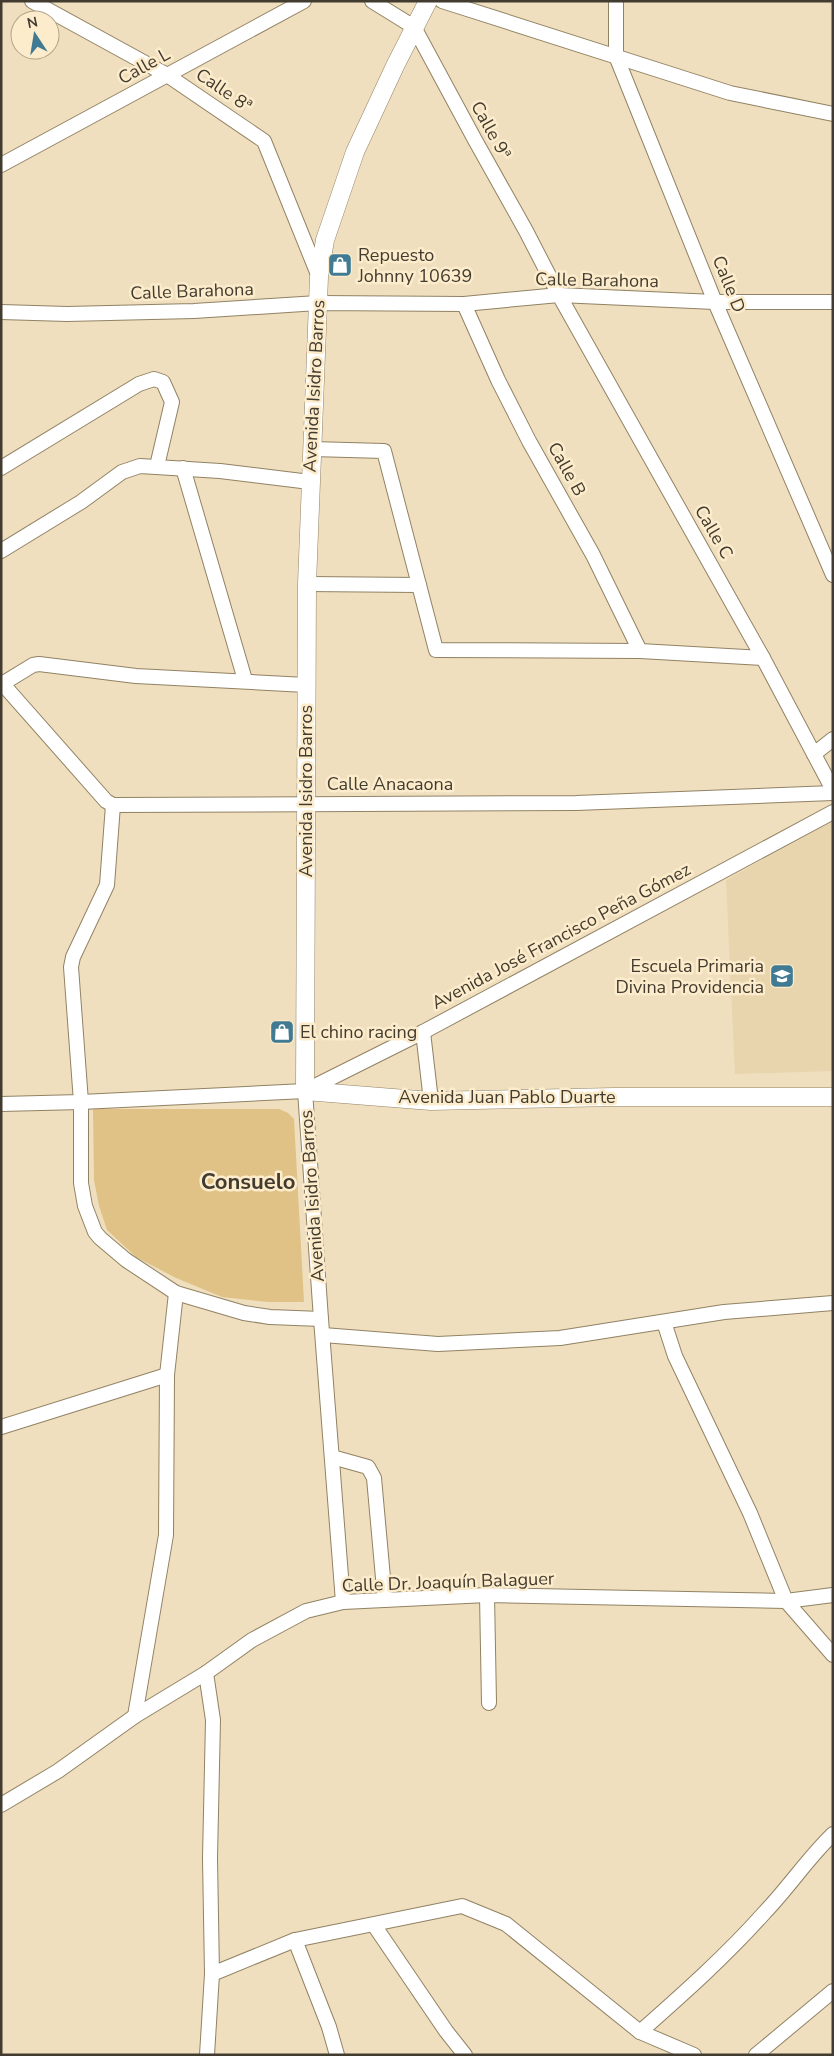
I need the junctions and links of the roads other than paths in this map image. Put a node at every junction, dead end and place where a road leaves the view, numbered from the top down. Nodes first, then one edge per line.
1 (32, 1) edge
2 (304, 1) edge
3 (372, 1) edge
4 (428, 1) edge
5 (442, 1) edge
6 (616, 1) edge
7 (414, 27) junction
8 (616, 56) junction
9 (167, 75) junction
10 (833, 114) edge
11 (1, 165) edge
12 (319, 278) junction
13 (559, 295) junction
14 (715, 302) junction
15 (833, 302) edge
16 (318, 303) junction
17 (464, 304) junction
18 (1, 312) edge
19 (312, 449) junction
20 (157, 466) junction
21 (1, 468) edge
22 (183, 468) junction
23 (310, 482) junction
24 (1, 551) edge
25 (833, 575) edge
26 (307, 584) junction
27 (419, 585) junction
28 (640, 651) junction
29 (763, 658) junction
30 (245, 680) junction
31 (2, 683) edge
32 (306, 685) junction
33 (833, 739) edge
34 (814, 754) junction
35 (833, 791) edge
36 (306, 803) junction
37 (113, 805) junction
38 (833, 812) edge
39 (423, 1032) junction
40 (306, 1091) junction
41 (833, 1097) edge
42 (431, 1101) junction
43 (81, 1102) junction
44 (1, 1104) edge
45 (176, 1293) junction
46 (833, 1303) edge
47 (321, 1319) junction
48 (664, 1322) junction
49 (323, 1334) junction
50 (167, 1375) junction
51 (1, 1427) edge
52 (332, 1457) junction
53 (487, 1595) junction
54 (833, 1595) edge
55 (385, 1600) junction
56 (786, 1601) junction
57 (343, 1602) junction
58 (833, 1655) edge
59 (206, 1673) junction
60 (490, 1703) dead end
61 (135, 1716) junction
62 (1, 1805) edge
63 (833, 1834) edge
64 (374, 1925) junction
65 (295, 1940) junction
66 (212, 1974) junction
67 (833, 1991) edge
68 (640, 2032) junction
69 (208, 2055) edge
70 (337, 2055) edge
71 (465, 2055) edge
72 (694, 2055) edge
73 (756, 2055) edge

1 - 9 street, Calle 8ª
2 - 9 street, Calle L
3 - 7 street, Calle 9ª
4 - 7 street, Avenida Isidro Barros
5 - 8 street
6 - 8 street, Calle D
7 - 12 street, Avenida Isidro Barros
7 - 13 street, Calle 9ª
8 - 10 street
8 - 14 street, Calle D
9 - 11 street, Calle L
9 - 12 street, Calle 8ª
12 - 16 street, Avenida Isidro Barros
13 - 14 street, Calle Barahona
13 - 17 street, Calle Barahona
13 - 29 street, Calle C
14 - 15 street, Calle Barahona
14 - 25 street, Calle D
16 - 17 street, Calle Barahona
16 - 18 street, Calle Barahona
16 - 19 street, Avenida Isidro Barros
17 - 28 street, Calle B
19 - 23 street, Avenida Isidro Barros
19 - 27 street
20 - 21 street
20 - 22 street
20 - 24 street
22 - 23 street
22 - 30 street
23 - 26 street, Avenida Isidro Barros
26 - 27 street
26 - 32 street, Avenida Isidro Barros
27 - 28 street
28 - 29 street
29 - 34 street, Calle C
30 - 31 street
30 - 32 street
31 - 37 street
32 - 36 street, Avenida Isidro Barros
33 - 34 street
34 - 35 street, Calle C
35 - 36 street, Calle Anacaona
36 - 37 street, Calle Anacaona
36 - 40 street, Avenida Isidro Barros
37 - 43 street
38 - 39 street, Avenida José Francisco Peña Gómez
39 - 40 street, Avenida José Francisco Peña Gómez
39 - 42 street
40 - 42 street, Avenida Juan Pablo Duarte
40 - 43 street, Avenida Juan Pablo Duarte
40 - 47 street, Avenida Isidro Barros
41 - 42 street, Avenida Juan Pablo Duarte
43 - 44 street, Avenida Juan Pablo Duarte
43 - 45 street
45 - 47 street
45 - 50 street
46 - 48 street
47 - 49 street, Avenida Isidro Barros
48 - 49 street
48 - 56 street
49 - 52 street, Avenida Isidro Barros
50 - 51 street
50 - 61 street
52 - 55 street
52 - 57 street, Avenida Isidro Barros
53 - 55 street, Calle Dr. Joaquín Balaguer
53 - 56 street, Calle Dr. Joaquín Balaguer
53 - 60 street
54 - 56 street, Calle Dr. Joaquín Balaguer
55 - 57 street, Calle Dr. Joaquín Balaguer
56 - 58 street
57 - 59 street, Calle Dr. Joaquín Balaguer
59 - 61 street, Calle Dr. Joaquín Balaguer
59 - 66 street
61 - 62 street, Calle Dr. Joaquín Balaguer
63 - 68 street
64 - 65 street
64 - 68 street
64 - 71 street
65 - 66 street
65 - 70 street
66 - 69 street
67 - 73 street
68 - 72 street

